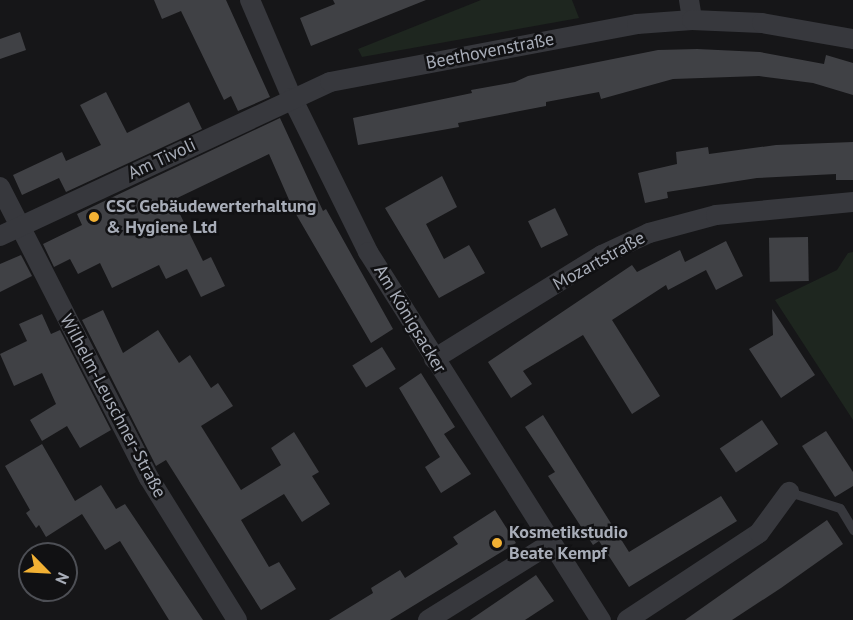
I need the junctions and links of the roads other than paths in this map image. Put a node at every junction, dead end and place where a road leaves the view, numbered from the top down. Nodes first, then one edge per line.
1 (250, 0) edge
2 (689, 0) edge
3 (692, 20) junction
4 (853, 39) edge
5 (292, 98) junction
6 (0, 187) edge
7 (853, 202) edge
8 (19, 227) junction
9 (0, 236) edge
10 (434, 359) junction
11 (789, 492) joint
12 (853, 530) edge
13 (550, 543) junction
14 (237, 620) edge
15 (428, 620) edge
16 (601, 620) edge
17 (627, 620) edge

1 - 5 street, Am Königsacker
2 - 3 street
3 - 4 street, Beethovenstraße
3 - 5 street, Beethovenstraße
5 - 8 street, Am Tivoli
5 - 10 street, Am Königsacker
6 - 8 street, Wilhelm-Leuschner-Straße
7 - 10 street, Mozartstraße
8 - 9 street, Am Tivoli
8 - 14 street, Wilhelm-Leuschner-Straße
10 - 13 street, Am Königsacker
11 - 12 lane
11 - 17 street
13 - 15 street
13 - 16 street, Am Königsacker

